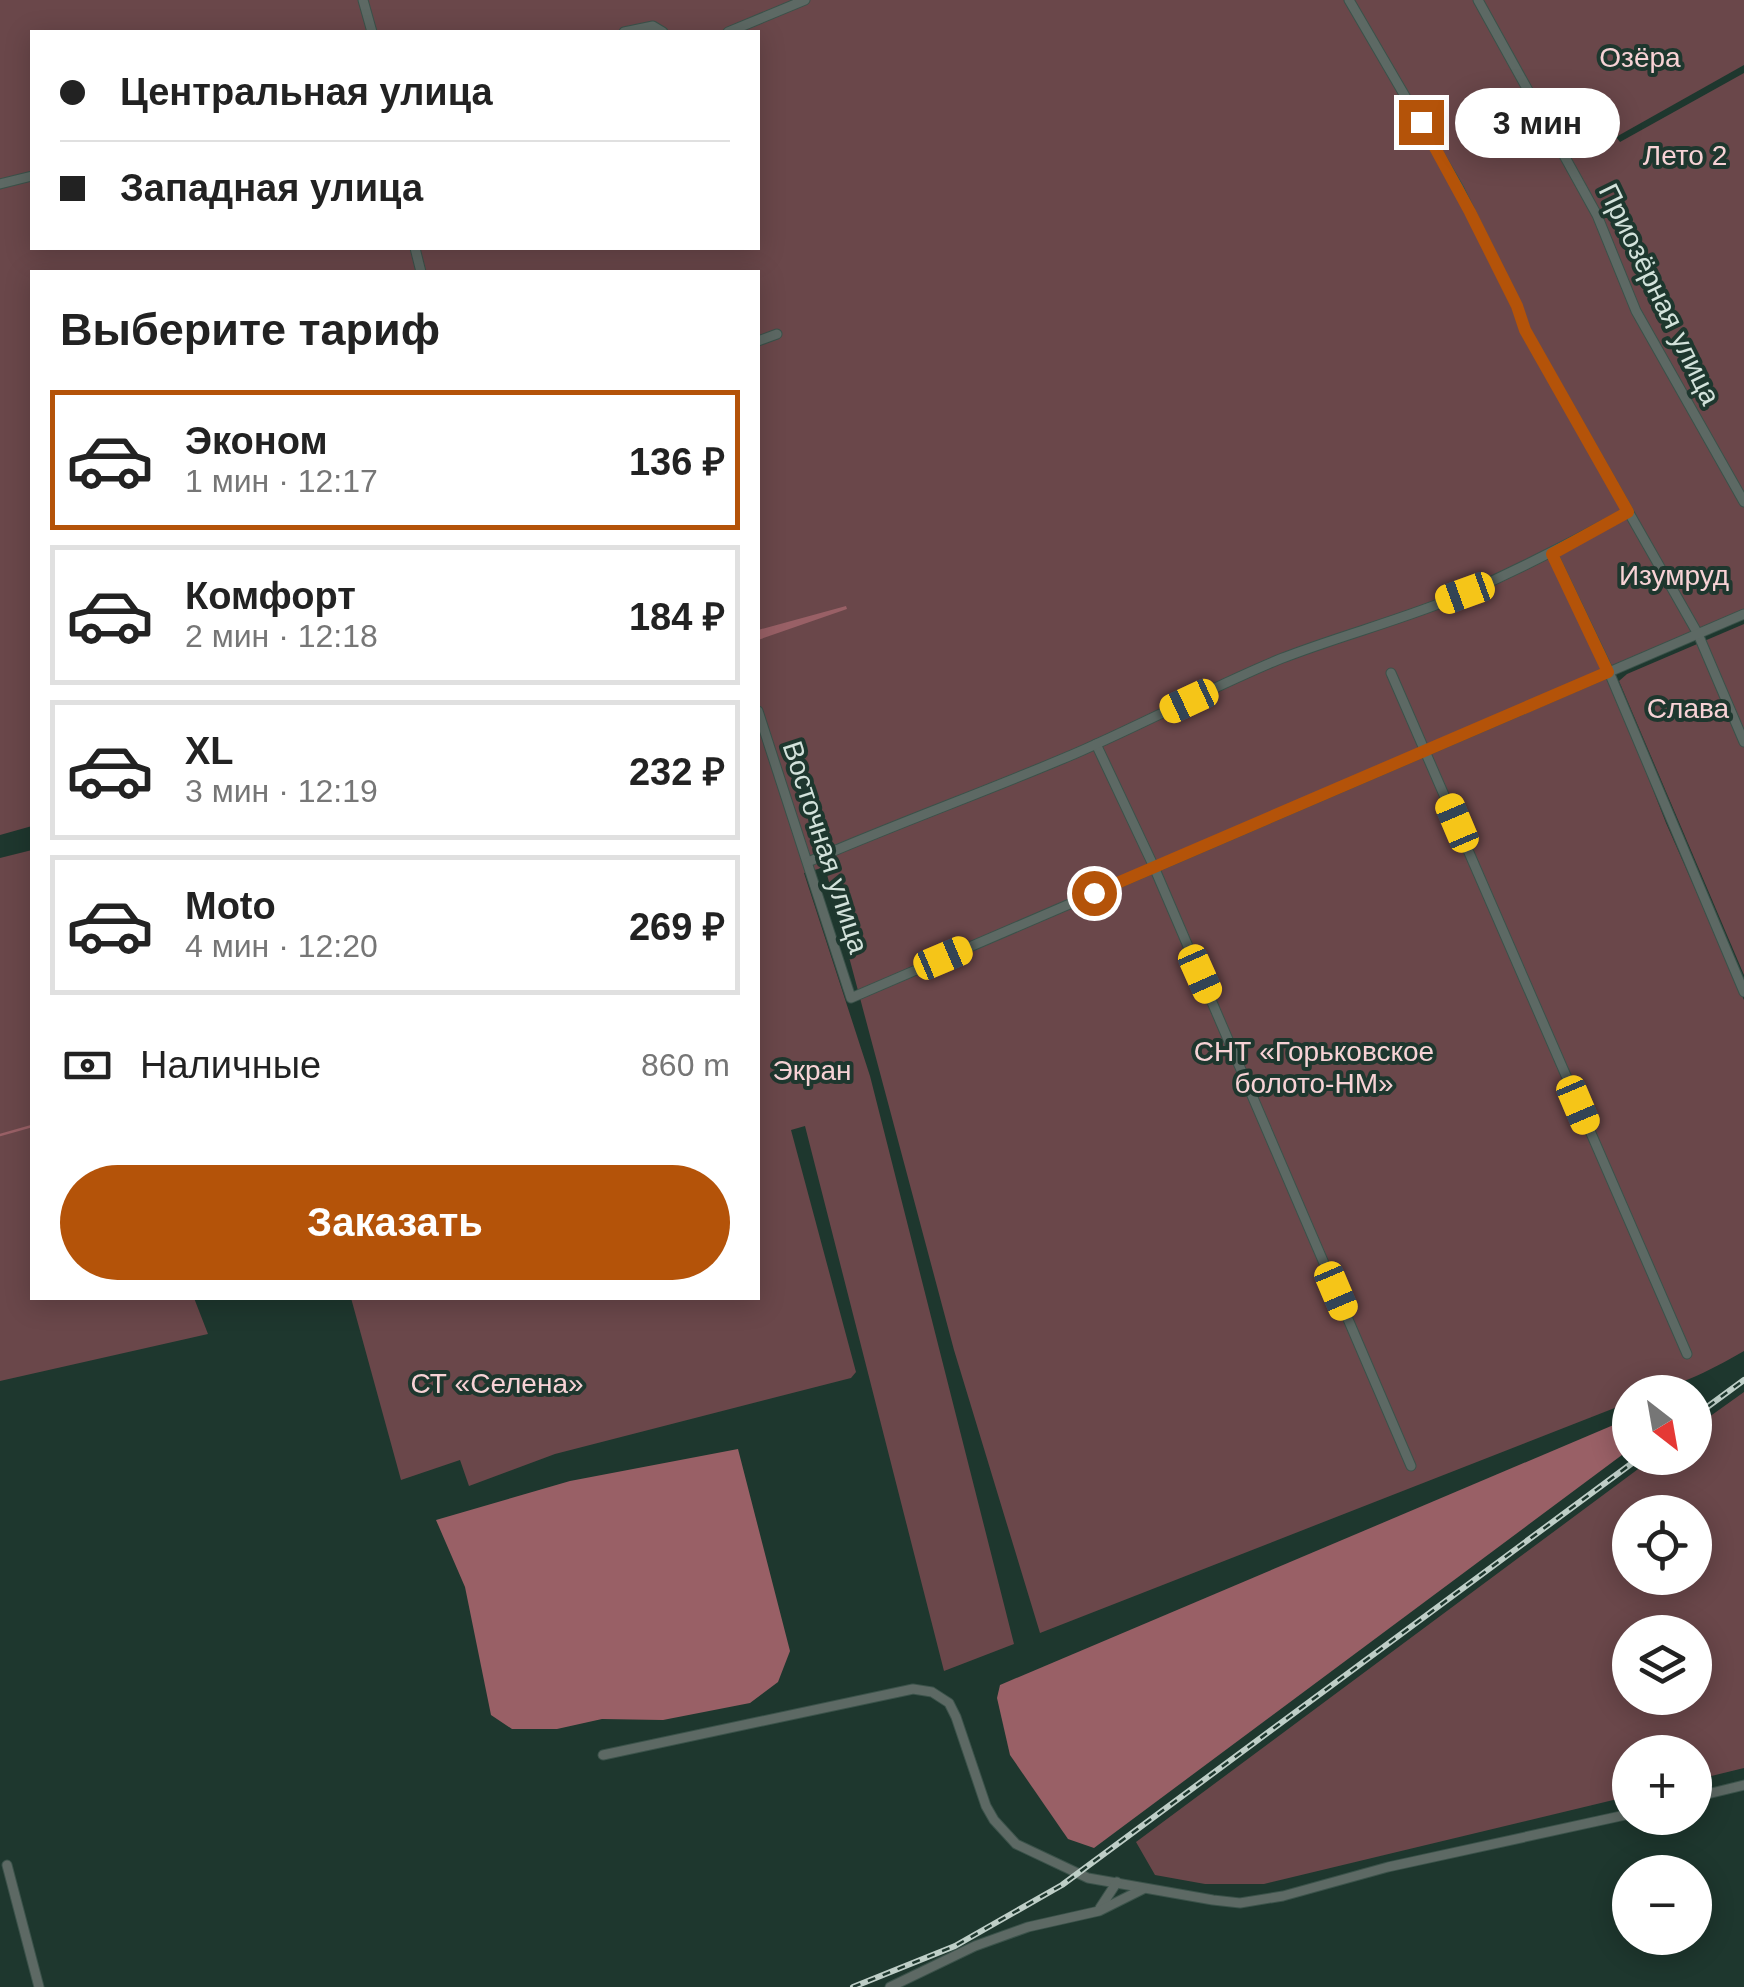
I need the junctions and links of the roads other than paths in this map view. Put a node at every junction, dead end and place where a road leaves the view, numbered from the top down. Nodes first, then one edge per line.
1 (364, 0) edge
2 (805, 0) edge
3 (1349, 0) edge
4 (1478, 0) edge
5 (372, 30) edge
6 (634, 30) edge
7 (660, 30) edge
8 (733, 30) edge
9 (30, 176) edge
10 (0, 184) edge
11 (777, 334) dead end
12 (760, 341) edge
13 (1744, 502) edge
14 (1628, 512) junction
15 (1552, 554) junction
16 (1744, 614) edge
17 (1698, 634) junction
18 (1608, 672) junction
19 (1390, 673) dead end
20 (760, 717) edge
21 (1744, 742) edge
22 (1096, 744) junction
23 (1426, 750) junction
24 (808, 862) junction
25 (1154, 867) junction
26 (1744, 992) edge
27 (1686, 1354) dead end
28 (1411, 1466) dead end
29 (602, 1755) dead end
30 (1744, 1785) edge
31 (1712, 1793) edge
32 (1612, 1818) edge
33 (8, 1865) dead end
34 (1117, 1882) junction
35 (1145, 1888) junction
36 (1098, 1910) junction
37 (39, 1987) edge
38 (890, 1987) edge

1 - 5 street
2 - 8 street
3 - 14 street
4 - 13 street, Приозёрная улица
6 - 7 street
9 - 10 street
11 - 12 street
14 - 15 street
14 - 17 street
15 - 18 street
15 - 22 street
16 - 17 street
17 - 18 street
17 - 21 street
18 - 23 street
18 - 26 street
19 - 23 street
20 - 24 street, Восточная улица
22 - 24 street
22 - 25 street
23 - 25 street
23 - 27 street
24 - 25 street, Восточная улица
25 - 28 street
29 - 34 street
30 - 31 street
32 - 35 street
33 - 37 street
34 - 35 street
34 - 36 street
35 - 36 street
36 - 38 street

